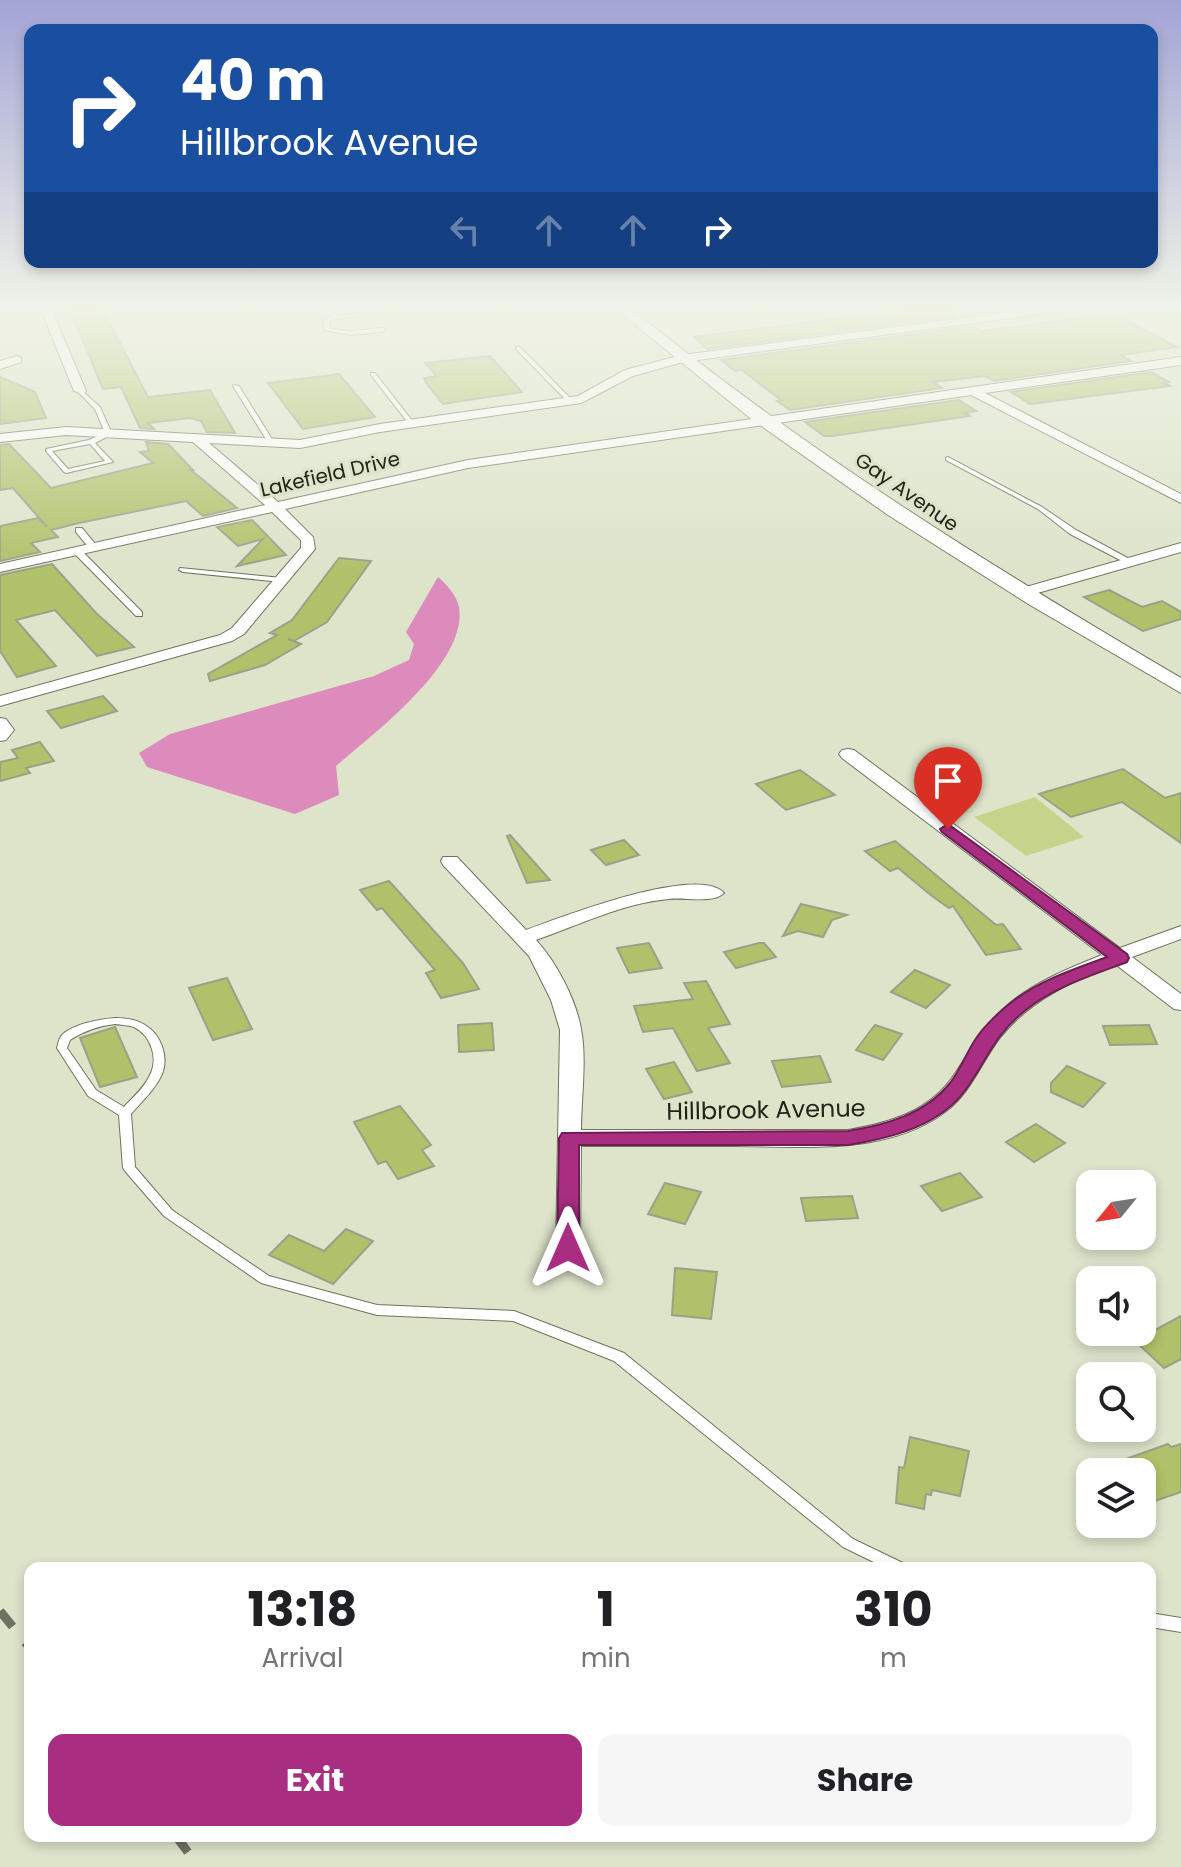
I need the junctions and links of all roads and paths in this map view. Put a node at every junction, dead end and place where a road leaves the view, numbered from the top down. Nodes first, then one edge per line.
1 (86, 397) edge
2 (243, 397) edge
3 (391, 397) edge
4 (566, 397) edge
5 (587, 397) edge
6 (735, 397) edge
7 (929, 397) edge
8 (984, 397) edge
9 (570, 401) junction
10 (767, 420) junction
11 (411, 423) junction
12 (109, 434) junction
13 (0, 438) edge
14 (198, 440) junction
15 (91, 442) junction
16 (272, 444) junction
17 (948, 459) dead end
18 (1181, 499) edge
19 (275, 506) junction
20 (79, 530) dead end
21 (93, 547) junction
22 (1181, 547) edge
23 (77, 551) junction
24 (1129, 561) junction
25 (0, 568) edge
26 (183, 570) dead end
27 (282, 580) junction
28 (1020, 593) junction
29 (139, 614) dead end
30 (1181, 687) edge
31 (0, 701) edge
32 (0, 723) edge
33 (0, 736) edge
34 (848, 754) dead end
35 (450, 861) dead end
36 (714, 893) dead end
37 (1181, 932) edge
38 (522, 938) junction
39 (1120, 958) junction
40 (1181, 1004) edge
41 (125, 1113) junction
42 (569, 1138) junction
43 (568, 1248) dead end
44 (888, 1562) edge
45 (1156, 1621) edge
46 (1181, 1625) edge

1 - 12 lane
2 - 16 lane
3 - 11 lane
4 - 9 lane
5 - 9 street
6 - 10 street, Gay Avenue
7 - 10 street, Lakefield Drive
8 - 18 street
9 - 11 street
10 - 19 street, Lakefield Drive
10 - 28 street, Gay Avenue
11 - 16 street
12 - 13 street
12 - 14 street
12 - 15 lane
14 - 16 street
14 - 19 street
15 - 15 lane
17 - 24 lane
19 - 21 street, Lakefield Drive
19 - 27 street
20 - 21 lane
21 - 23 street, Lakefield Drive
22 - 24 street
23 - 25 street, Lakefield Drive
23 - 29 lane
24 - 28 street
26 - 27 lane
27 - 31 street
28 - 30 street, Gay Avenue
32 - 33 street
34 - 39 street
35 - 38 street
36 - 38 street
37 - 39 street, Hillbrook Avenue
38 - 42 street
39 - 40 street
39 - 42 street, Hillbrook Avenue
41 - 41 lane
41 - 44 lane
42 - 43 street
45 - 46 lane

